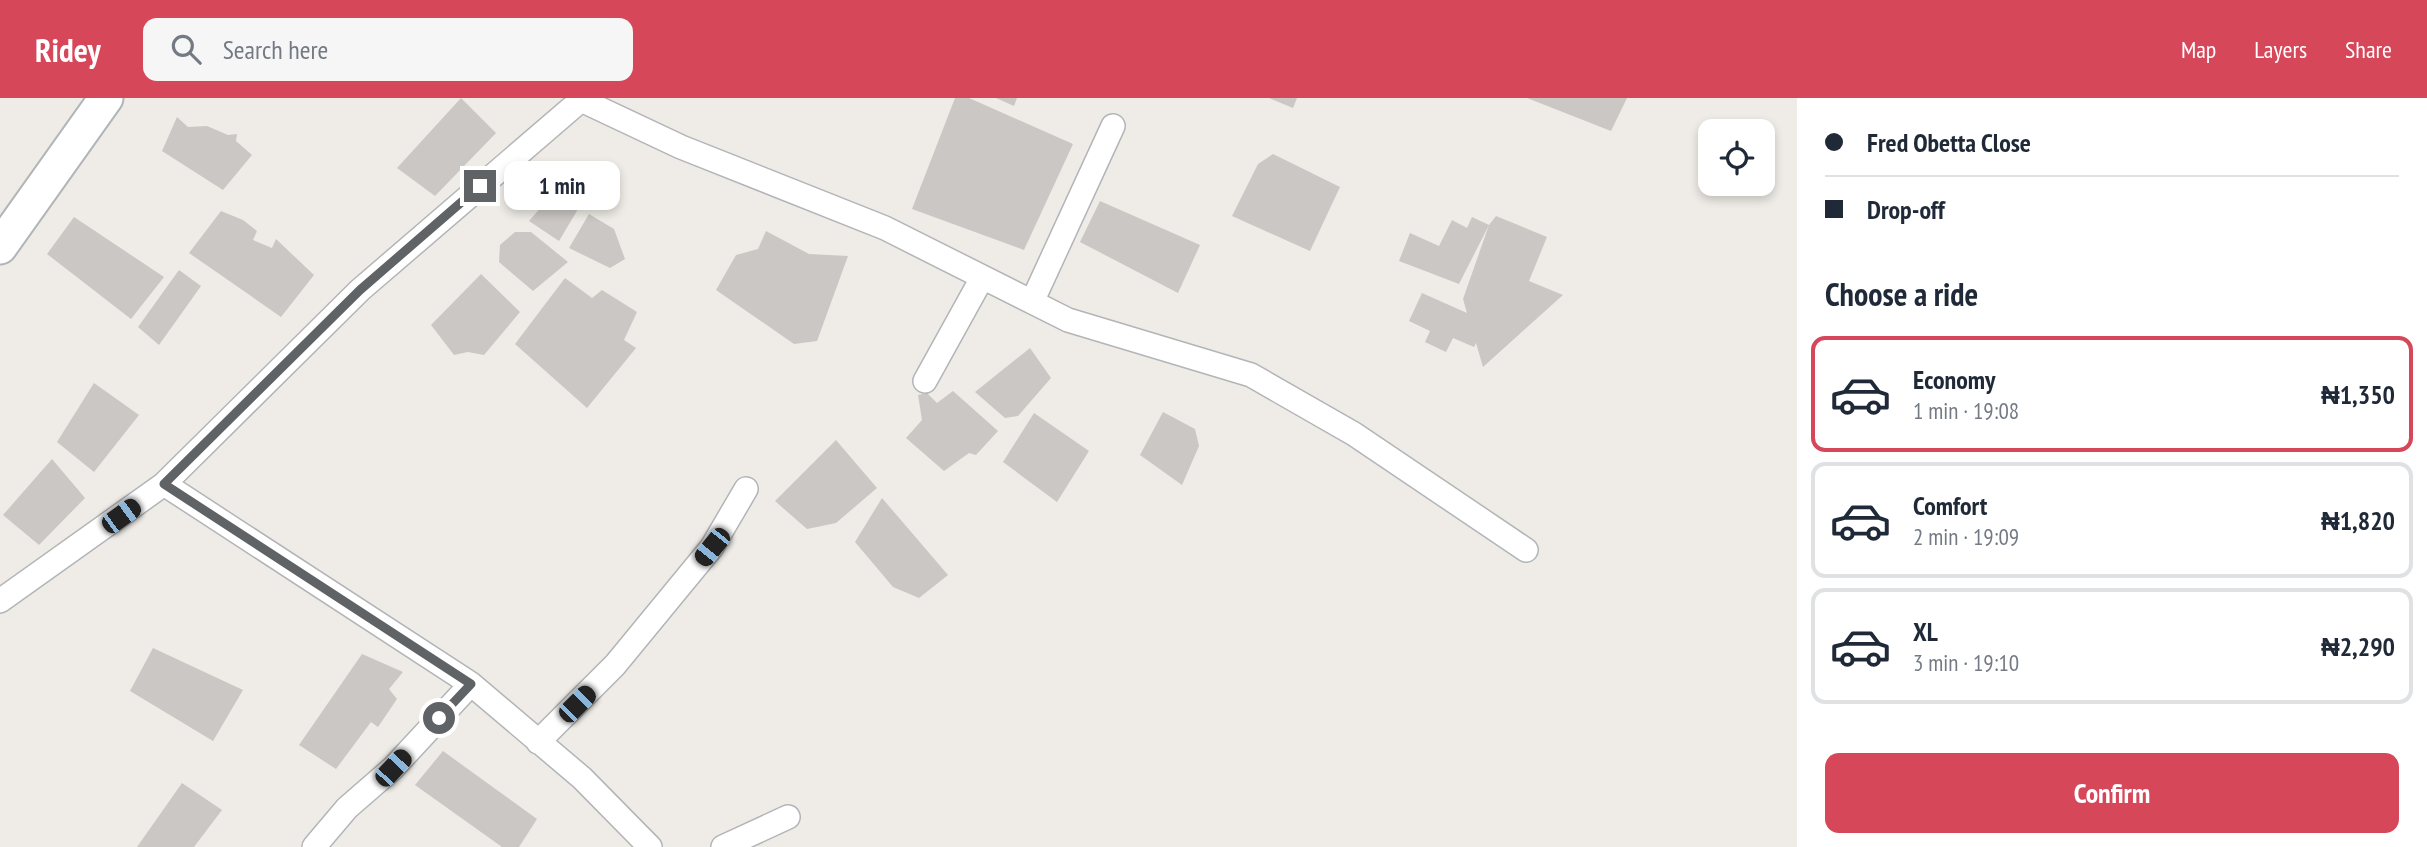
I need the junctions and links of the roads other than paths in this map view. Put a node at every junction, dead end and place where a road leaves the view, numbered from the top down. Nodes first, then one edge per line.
1 (106, 98) edge
2 (579, 99) edge
3 (1113, 126) dead end
4 (0, 247) edge
5 (982, 278) junction
6 (1032, 302) junction
7 (925, 382) dead end
8 (164, 484) junction
9 (746, 489) dead end
10 (1526, 551) dead end
11 (0, 601) edge
12 (471, 684) junction
13 (538, 742) junction
14 (789, 817) dead end
15 (314, 847) edge
16 (650, 847) edge
17 (723, 847) edge

1 - 4 main road
2 - 5 street
2 - 8 street
3 - 6 street
5 - 6 street
5 - 7 street
6 - 10 street
8 - 11 street
8 - 12 street
9 - 13 street
12 - 13 street
12 - 15 street
13 - 16 street
14 - 17 street

